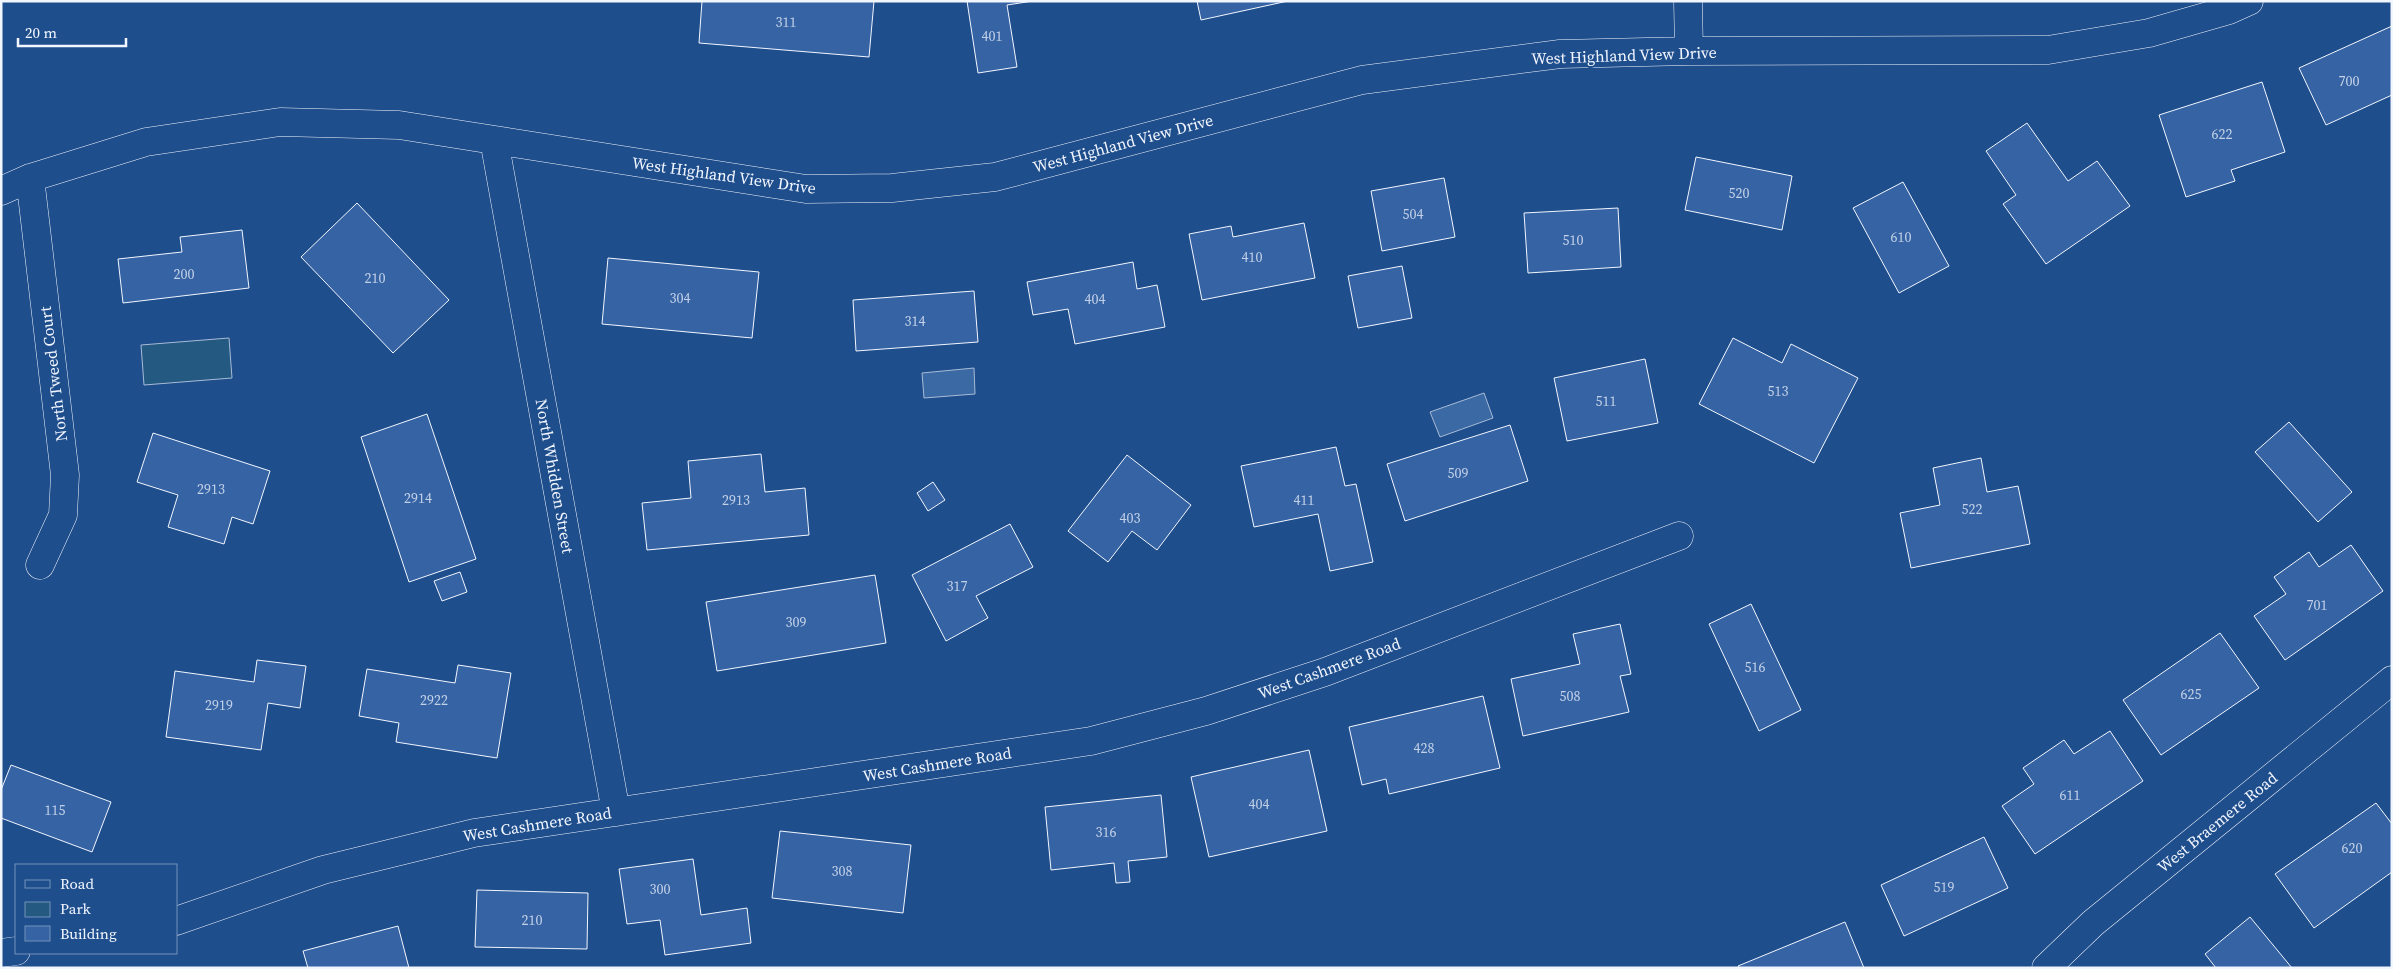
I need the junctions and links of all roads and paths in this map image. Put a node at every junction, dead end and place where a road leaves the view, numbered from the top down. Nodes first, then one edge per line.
1 (1688, 1) edge
2 (2249, 1) edge
3 (1689, 51) junction
4 (494, 140) junction
5 (30, 178) junction
6 (1, 191) edge
7 (1679, 536) dead end
8 (40, 565) dead end
9 (2392, 680) edge
10 (616, 812) junction
11 (178, 920) edge
12 (15, 952) edge
13 (1, 953) edge
14 (2046, 968) edge

1 - 3 street
2 - 3 street, West Highland View Drive
3 - 4 street, West Highland View Drive
4 - 5 street, West Highland View Drive
4 - 10 street, North Whidden Street
5 - 6 street, West Highland View Drive
5 - 8 street, North Tweed Court
7 - 10 street, West Cashmere Road
9 - 14 street, West Braemere Road
10 - 11 street, West Cashmere Road
12 - 13 street

